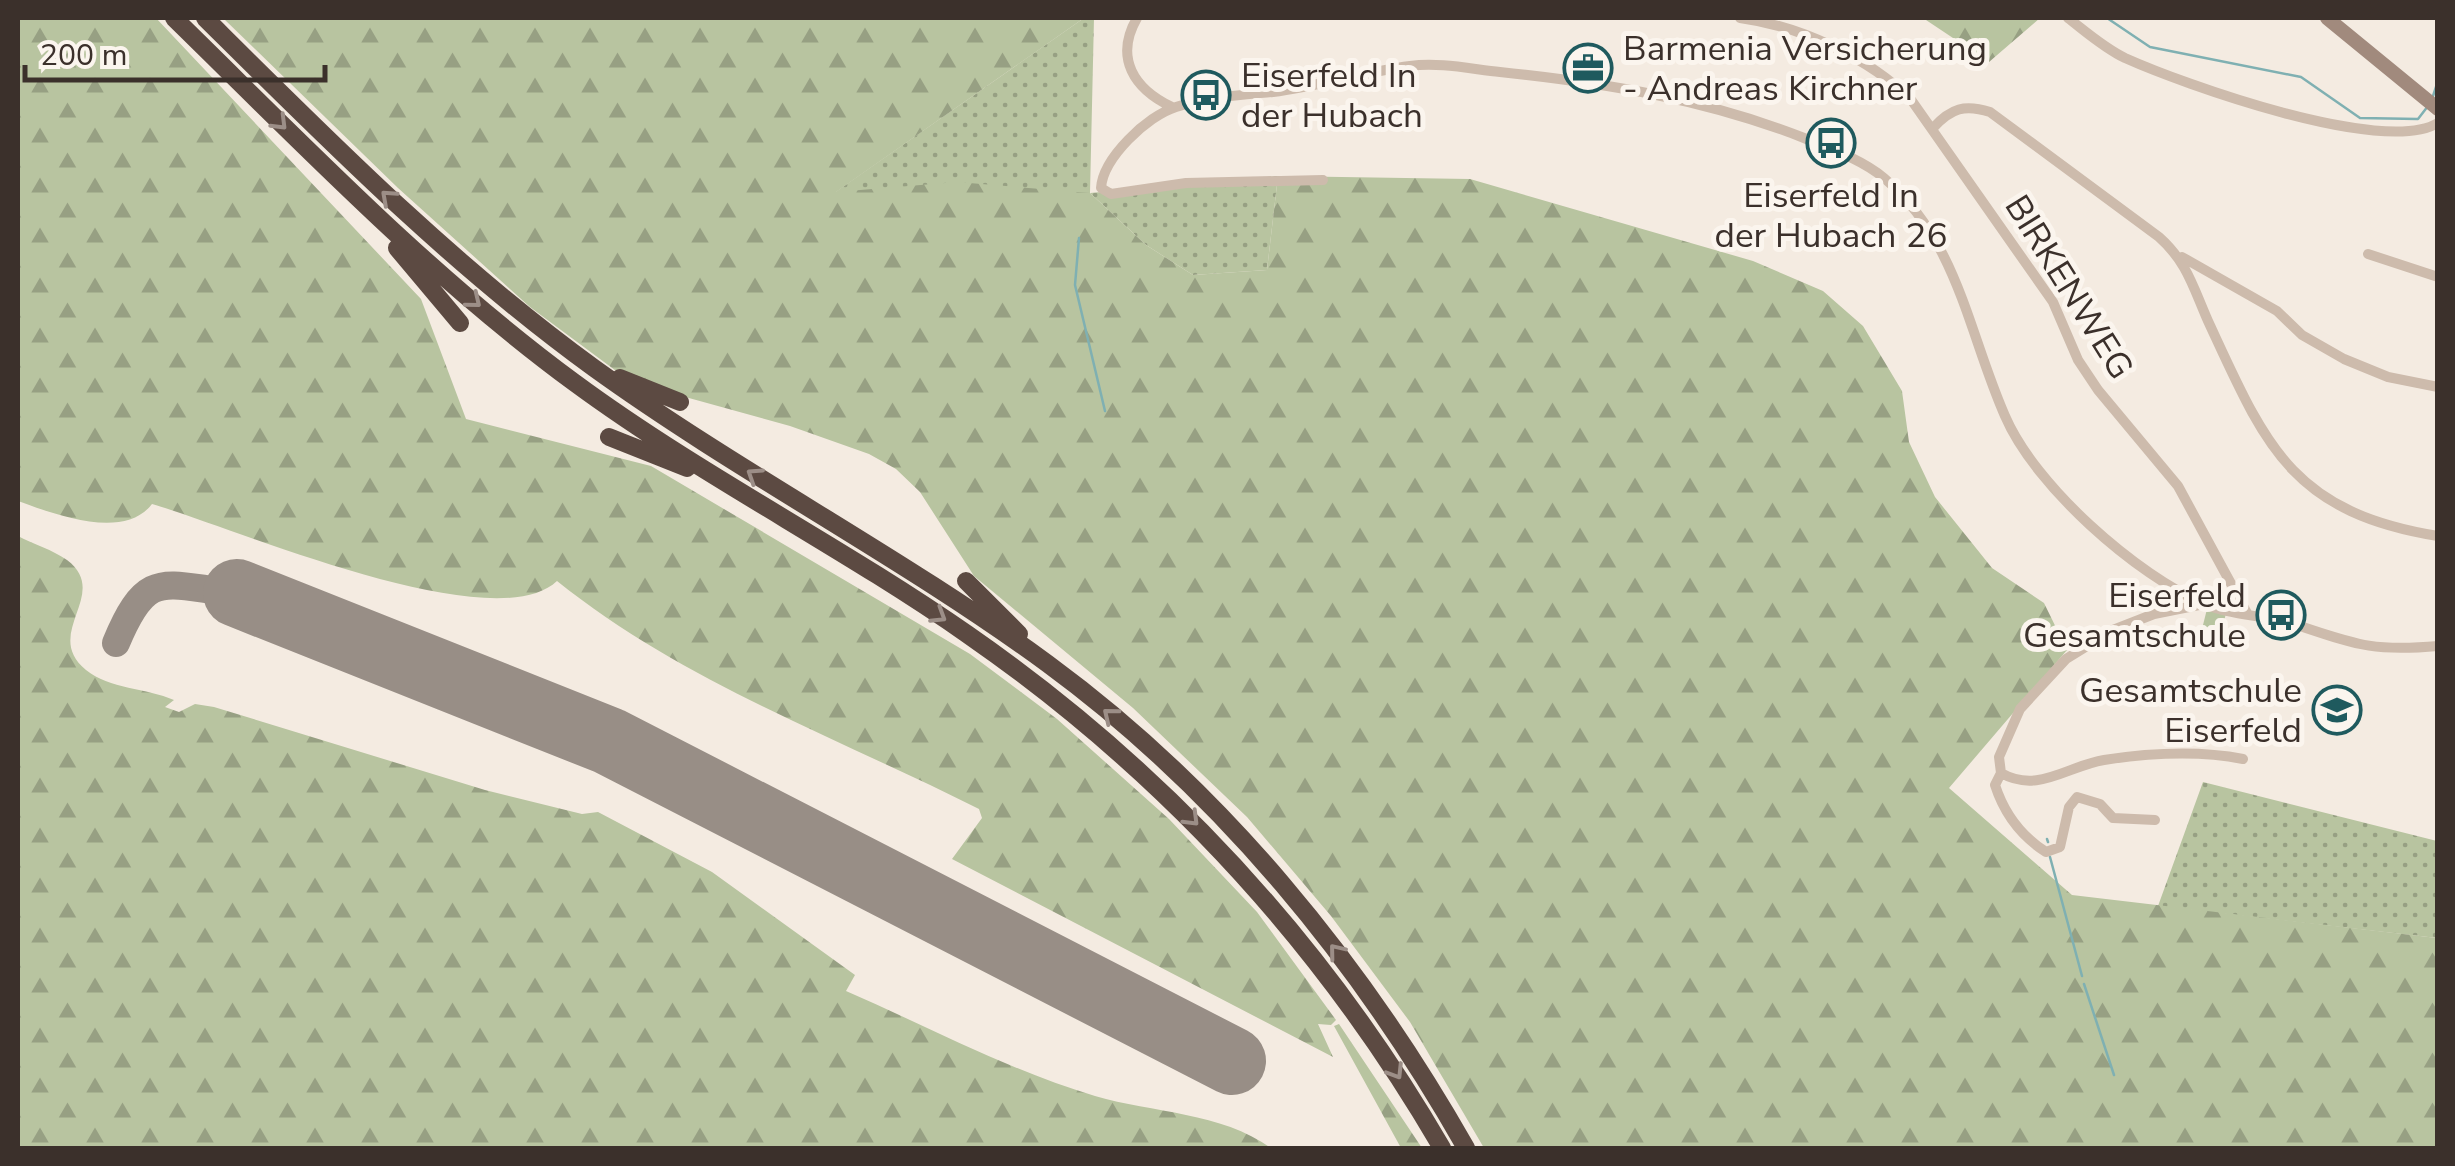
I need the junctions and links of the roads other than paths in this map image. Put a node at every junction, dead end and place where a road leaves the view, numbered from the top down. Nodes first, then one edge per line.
1 (174, 18) edge
2 (205, 18) edge
3 (1138, 18) edge
4 (1740, 18) edge
5 (2068, 18) edge
6 (2327, 18) edge
7 (2432, 105) edge
8 (1172, 108) junction
9 (2438, 123) edge
10 (1933, 128) junction
11 (1323, 180) dead end
12 (347, 191) junction
13 (2368, 254) dead end
14 (2182, 258) junction
15 (2438, 278) edge
16 (460, 322) dead end
17 (592, 367) junction
18 (2438, 388) edge
19 (680, 402) dead end
20 (608, 437) dead end
21 (746, 496) junction
22 (2438, 536) edge
23 (966, 580) dead end
24 (2204, 604) junction
25 (2248, 614) junction
26 (2438, 646) edge
27 (1051, 666) junction
28 (2244, 759) dead end
29 (2000, 774) junction
30 (2155, 820) dead end
31 (1442, 1148) edge
32 (1466, 1148) edge

1 -> 12 highway
17 -> 2 highway
3 - 8 street
4 - 10 street, BIRKENWEG
5 - 9 street
6 - 7 main road
8 - 11 street
8 - 24 street
10 - 14 street
10 - 25 street, BIRKENWEG
12 - 16 highway
12 -> 21 highway
13 - 15 street
14 - 18 street
14 - 22 street
17 - 19 highway
27 -> 17 highway
20 - 21 highway
21 -> 31 highway
23 - 27 highway
24 - 25 street
24 - 29 street
25 - 26 street
32 -> 27 highway
28 - 29 street
29 - 30 street

